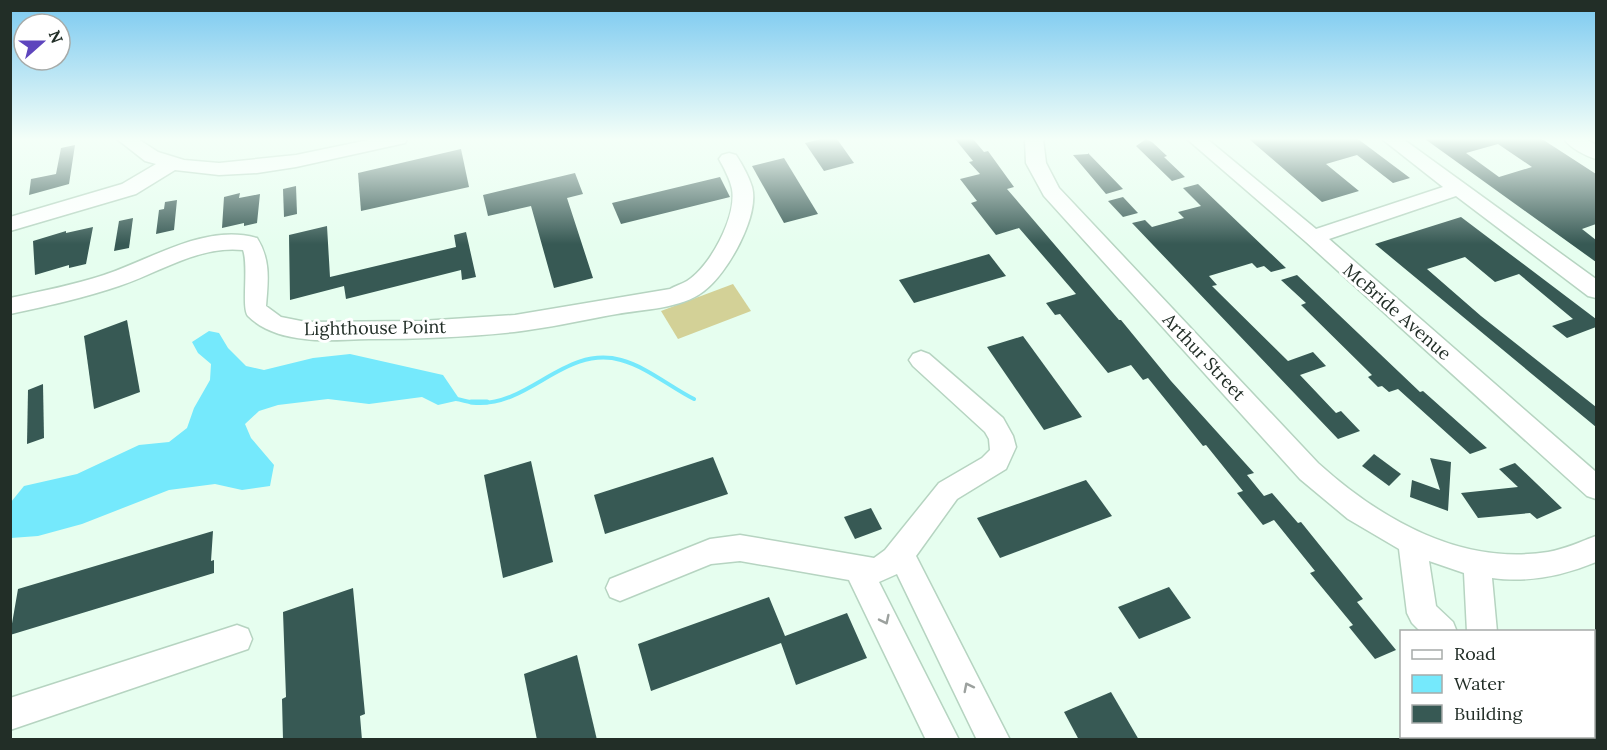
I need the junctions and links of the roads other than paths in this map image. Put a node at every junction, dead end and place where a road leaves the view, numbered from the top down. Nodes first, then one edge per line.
1 (154, 174) edge
2 (736, 174) edge
3 (1042, 174) edge
4 (1238, 174) edge
5 (1437, 174) edge
6 (1457, 189) junction
7 (10, 224) edge
8 (1313, 237) junction
9 (1596, 290) edge
10 (10, 306) edge
11 (921, 360) dead end
12 (1596, 488) edge
13 (1412, 542) junction
14 (1596, 549) edge
15 (894, 558) junction
16 (1477, 562) junction
17 (858, 569) junction
18 (620, 588) dead end
19 (1440, 630) edge
20 (1482, 630) edge
21 (237, 639) dead end
22 (10, 714) edge
23 (943, 740) edge
24 (994, 740) edge

1 - 7 street
2 - 10 street, Lighthouse Point
3 - 13 street, Arthur Street
4 - 8 street, McBride Avenue
5 - 6 street
6 - 8 street
6 - 9 street
8 - 12 street, McBride Avenue
11 - 15 street
13 - 16 street, Arthur Street
13 - 19 street
14 - 16 street, Arthur Street
15 - 17 street
24 -> 15 street
16 - 20 street
17 - 18 street
17 -> 23 street
21 - 22 street

